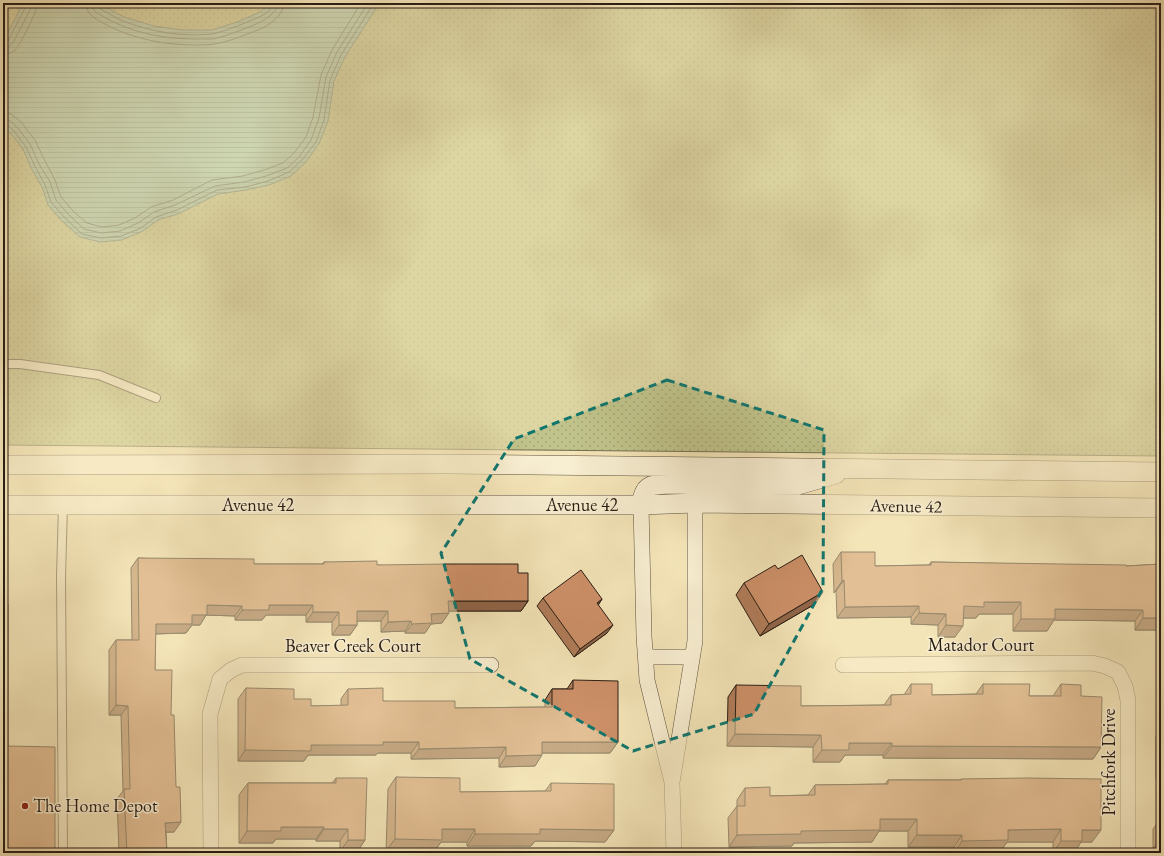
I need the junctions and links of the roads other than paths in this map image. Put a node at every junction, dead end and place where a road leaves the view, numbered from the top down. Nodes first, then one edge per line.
1 (3, 364) edge
2 (156, 398) dead end
3 (3, 465) edge
4 (857, 468) junction
5 (1161, 472) edge
6 (695, 503) junction
7 (63, 505) junction
8 (641, 505) junction
9 (3, 506) edge
10 (1161, 508) edge
11 (646, 657) junction
12 (692, 657) junction
13 (491, 665) dead end
14 (843, 665) dead end
15 (1118, 672) joint
16 (672, 782) junction
17 (63, 853) edge
18 (211, 853) edge
19 (674, 853) edge
20 (1128, 853) edge

1 - 2 lane
3 - 4 street, Avenue 42
4 - 5 street, Avenue 42
4 - 8 street
6 - 8 street, Avenue 42
6 - 10 street, Avenue 42
6 - 12 street
7 - 8 street, Avenue 42
7 - 9 street, Avenue 42
7 - 17 lane
8 - 11 street
11 - 12 street
11 - 16 street
12 - 16 street
13 - 18 street, Beaver Creek Court
14 - 15 street, Matador Court
15 - 20 street, Pitchfork Drive
16 - 19 street

